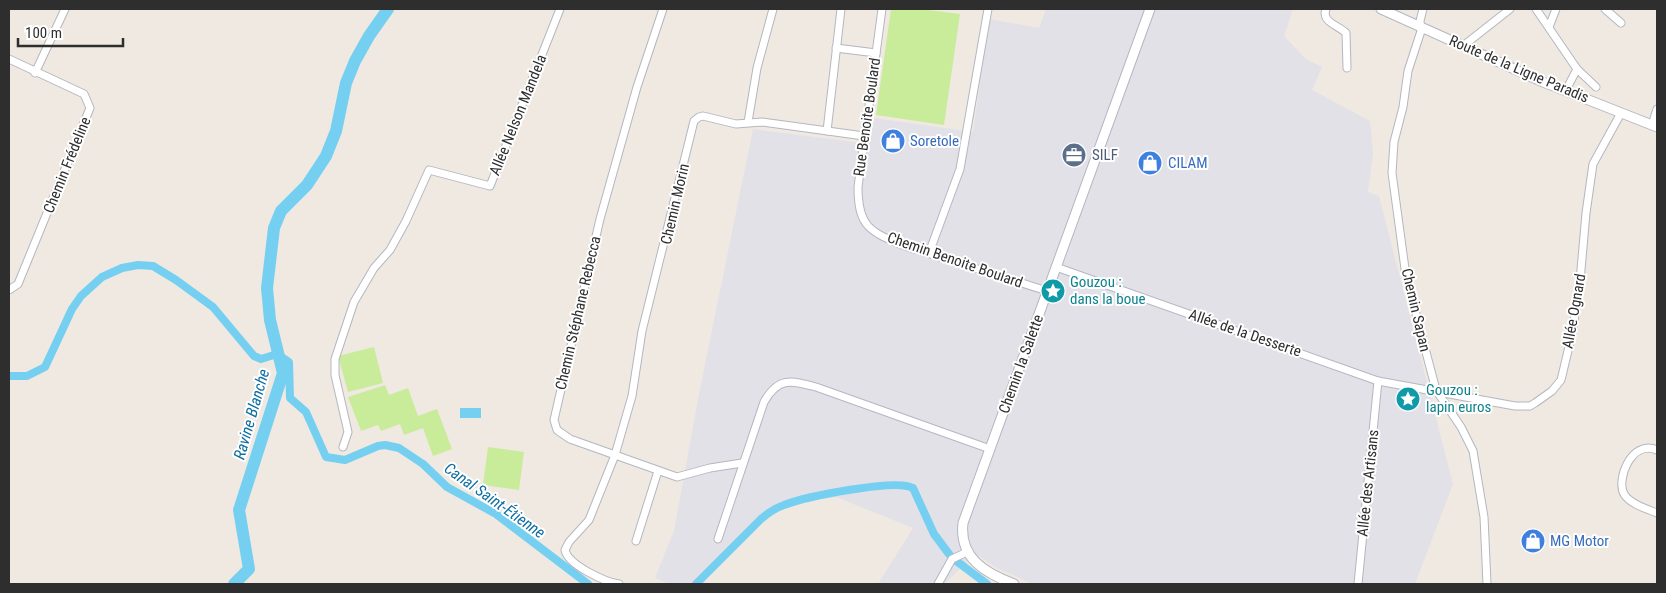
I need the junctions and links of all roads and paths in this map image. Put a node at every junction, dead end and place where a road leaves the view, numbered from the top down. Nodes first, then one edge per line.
1 (65, 9) edge
2 (560, 9) edge
3 (663, 9) edge
4 (773, 9) edge
5 (841, 9) edge
6 (882, 9) edge
7 (988, 9) edge
8 (1150, 9) edge
9 (1326, 9) edge
10 (1381, 9) edge
11 (1423, 9) edge
12 (1510, 9) edge
13 (1536, 9) edge
14 (1556, 9) edge
15 (1605, 9) edge
16 (1621, 22) dead end
17 (1420, 27) junction
18 (1549, 27) junction
19 (1463, 46) junction
20 (836, 48) junction
21 (876, 53) junction
22 (9, 59) edge
23 (1347, 68) dead end
24 (1577, 70) junction
25 (36, 73) junction
26 (1596, 87) dead end
27 (1566, 90) junction
28 (1657, 109) edge
29 (1621, 113) junction
30 (748, 122) junction
31 (1655, 126) edge
32 (827, 131) junction
33 (864, 136) junction
34 (865, 224) joint
35 (929, 253) junction
36 (1056, 267) junction
37 (9, 290) edge
38 (1047, 291) junction
39 (1378, 381) junction
40 (1436, 390) junction
41 (343, 448) dead end
42 (990, 449) junction
43 (1657, 450) edge
44 (615, 455) junction
45 (742, 463) junction
46 (658, 471) junction
47 (1657, 514) edge
48 (718, 539) dead end
49 (636, 541) dead end
50 (967, 552) junction
51 (619, 584) edge
52 (938, 584) edge
53 (1014, 584) edge
54 (1358, 584) edge
55 (1487, 584) edge

1 - 25 street
2 - 41 street, Allée Nelson Mandela
3 - 44 street, Chemin Stéphane Rebecca
4 - 30 street
5 - 20 street
6 - 21 street, Rue Benoite Boulard
7 - 35 street
8 - 36 street, Chemin la Salette
9 - 23 street
10 - 17 street, Route de la Ligne Paradis
11 - 17 street, Chemin Sapan
12 - 19 street
13 - 18 street
14 - 18 street
15 - 16 street
17 - 19 street, Route de la Ligne Paradis
17 - 40 street, Chemin Sapan
18 - 24 street
19 - 27 street, Route de la Ligne Paradis
20 - 21 street
20 - 32 street
21 - 33 street, Rue Benoite Boulard
22 - 25 street, Chemin Frédeline
24 - 26 street
24 - 27 street
25 - 37 street, Chemin Frédeline
27 - 29 street, Route de la Ligne Paradis
28 - 31 street
29 - 31 street, Route de la Ligne Paradis
29 - 40 street, Allée Ognard
30 - 32 street, Chemin Morin
30 - 44 street, Chemin Morin
32 - 33 street, Chemin Morin
33 - 34 street, Rue Benoite Boulard
34 - 35 street, Chemin Benoite Boulard
35 - 38 street, Chemin Benoite Boulard
36 - 38 street, Chemin la Salette
36 - 39 street, Allée de la Desserte
38 - 42 street, Chemin la Salette
39 - 40 street, Allée de la Desserte
39 - 54 street, Allée des Artisans
40 - 55 street, Chemin Sapan
42 - 45 street
42 - 50 street, Chemin la Salette
43 - 47 street
44 - 46 street, Chemin Stéphane Rebecca
44 - 51 street, Chemin Morin
45 - 46 street, Chemin Stéphane Rebecca
45 - 48 street
46 - 49 street
50 - 52 street
50 - 53 street

